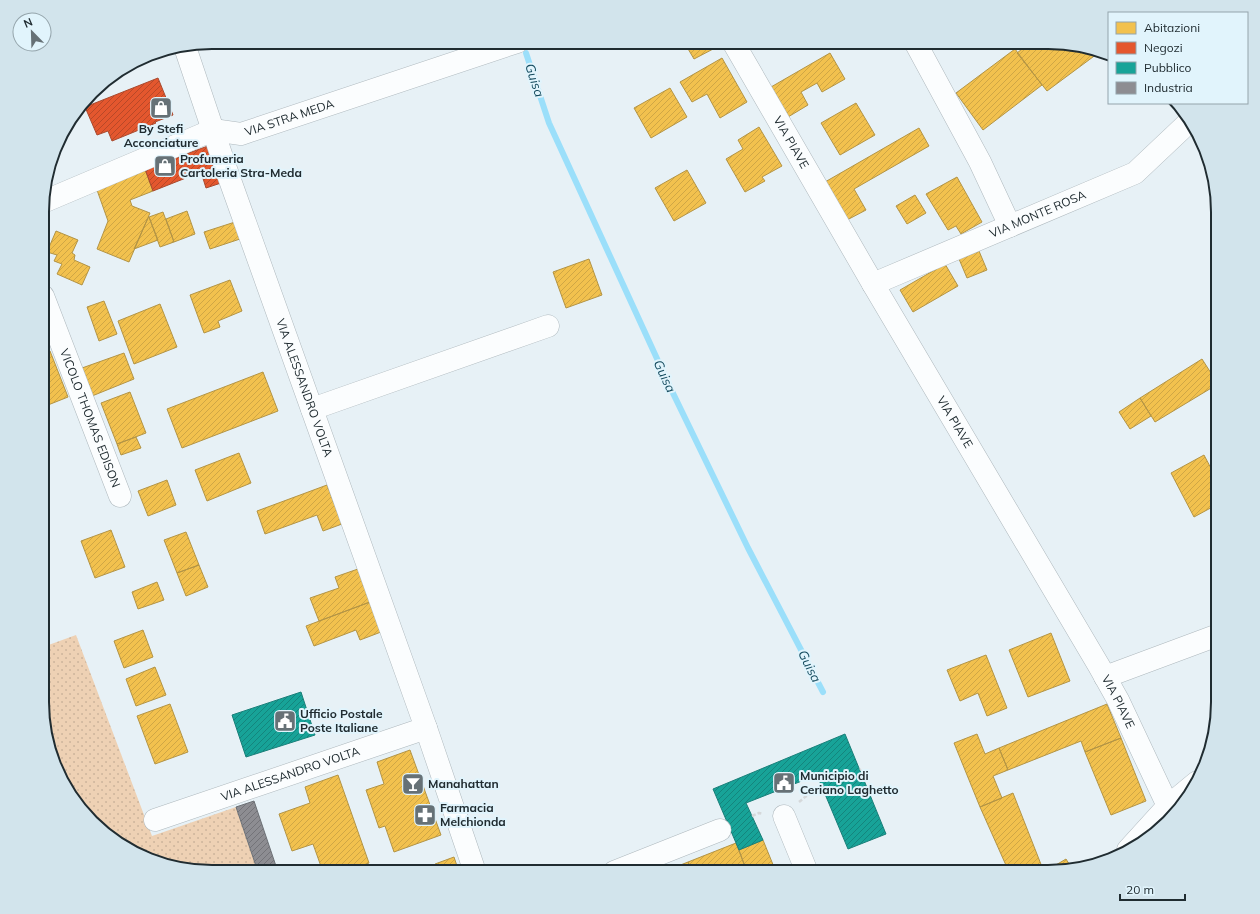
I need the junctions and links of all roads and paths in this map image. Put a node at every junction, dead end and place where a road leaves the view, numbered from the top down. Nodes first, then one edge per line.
1 (496, 49) edge
2 (737, 49) edge
3 (919, 49) edge
4 (186, 51) edge
5 (1185, 125) edge
6 (213, 130) junction
7 (49, 199) edge
8 (1010, 226) junction
9 (873, 284) junction
10 (49, 312) edge
11 (548, 326) dead end
12 (312, 409) junction
13 (120, 496) dead end
14 (1211, 638) edge
15 (1105, 677) junction
16 (426, 728) junction
17 (1181, 795) edge
18 (1168, 806) junction
19 (784, 816) dead end
20 (155, 820) dead end
21 (720, 830) dead end
22 (1143, 834) edge
23 (473, 865) edge
24 (632, 865) edge
25 (804, 865) edge

1 - 6 street, VIA STRA MEDA
2 - 9 street, VIA PIAVE
3 - 8 street
4 - 6 street, VIA ALESSANDRO VOLTA
5 - 8 street, VIA MONTE ROSA
6 - 7 street
6 - 12 street, VIA ALESSANDRO VOLTA
8 - 9 street, VIA MONTE ROSA
9 - 15 street, VIA PIAVE
10 - 13 street, VICOLO THOMAS EDISON
11 - 12 street
12 - 16 street, VIA ALESSANDRO VOLTA
14 - 15 street
15 - 18 street, VIA PIAVE
16 - 20 street, VIA ALESSANDRO VOLTA
16 - 23 street, VIA ALESSANDRO VOLTA
17 - 18 street
18 - 22 street
19 - 25 street
21 - 24 street

